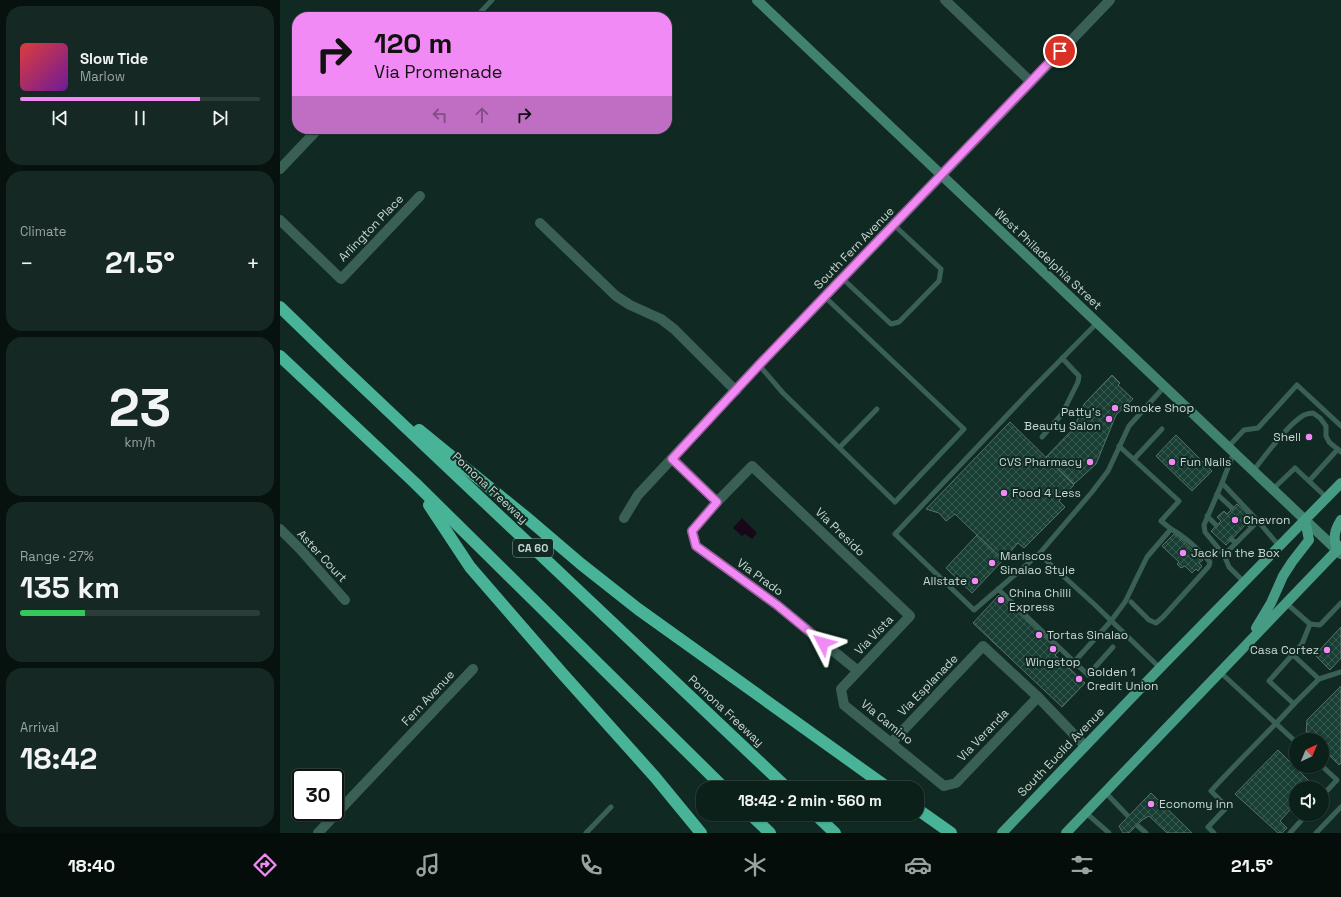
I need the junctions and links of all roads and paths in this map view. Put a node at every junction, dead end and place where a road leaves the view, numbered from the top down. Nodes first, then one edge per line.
1 (492, 0) edge
2 (757, 0) edge
3 (945, 0) edge
4 (1110, 0) edge
5 (481, 12) edge
6 (1031, 82) junction
7 (313, 134) edge
8 (280, 169) edge
9 (942, 175) junction
10 (420, 196) dead end
11 (280, 220) edge
12 (540, 223) dead end
13 (894, 225) junction
14 (843, 279) junction
15 (825, 297) junction
16 (280, 307) edge
17 (1097, 323) junction
18 (280, 356) edge
19 (1062, 358) junction
20 (759, 365) junction
21 (342, 368) junction
22 (1164, 386) junction
23 (736, 391) junction
24 (877, 409) dead end
25 (1341, 426) edge
26 (1162, 429) dead end
27 (1042, 437) dead end
28 (1119, 446) junction
29 (840, 447) junction
30 (1231, 449) junction
31 (1340, 450) edge
32 (672, 459) junction
33 (1134, 459) junction
34 (1253, 471) junction
35 (1309, 481) junction
36 (415, 483) junction
37 (1222, 483) junction
38 (1341, 483) edge
39 (1273, 489) junction
40 (1217, 494) junction
41 (1327, 498) junction
42 (717, 502) junction
43 (1232, 508) dead end
44 (1207, 516) junction
45 (624, 518) dead end
46 (1305, 520) junction
47 (1341, 520) edge
48 (1258, 521) junction
49 (1247, 523) dead end
50 (1216, 525) dead end
51 (1252, 527) junction
52 (280, 529) edge
53 (1171, 529) junction
54 (1231, 539) dead end
55 (1236, 544) junction
56 (1280, 547) junction
57 (1340, 550) edge
58 (1039, 554) junction
59 (1224, 555) junction
60 (1244, 582) junction
61 (998, 589) junction
62 (345, 600) dead end
63 (1132, 602) dead end
64 (1286, 603) junction
65 (1341, 603) edge
66 (910, 616) joint
67 (1111, 621) junction
68 (1310, 624) junction
69 (1113, 647) dead end
70 (1240, 651) junction
71 (1293, 655) junction
72 (1074, 662) junction
73 (1160, 668) junction
74 (473, 669) dead end
75 (858, 671) junction
76 (1220, 672) junction
77 (1341, 672) edge
78 (1319, 679) junction
79 (1038, 698) junction
80 (1294, 704) junction
81 (1276, 724) junction
82 (1289, 736) edge
83 (892, 742) junction
84 (1085, 746) junction
85 (1329, 773) edge
86 (1341, 776) edge
87 (1337, 780) junction
88 (717, 781) edge
89 (780, 781) edge
90 (878, 781) edge
91 (944, 786) joint
92 (1329, 789) edge
93 (1105, 792) junction
94 (1341, 806) edge
95 (610, 808) dead end
96 (1085, 812) junction
97 (924, 814) edge
98 (1127, 815) dead end
99 (757, 821) edge
100 (822, 821) edge
101 (1301, 821) edge
102 (1138, 826) dead end
103 (318, 833) edge
104 (586, 833) edge
105 (701, 833) edge
106 (770, 833) edge
107 (835, 833) edge
108 (951, 833) edge
109 (1002, 833) edge
110 (1066, 833) edge
111 (1109, 833) edge
112 (1146, 833) edge
113 (1214, 833) edge
114 (1290, 833) edge
115 (1316, 833) edge

1 - 5 lane
2 - 9 main road, West Philadelphia Street
3 - 6 street
4 - 6 street, South Fern Avenue
6 - 9 street, South Fern Avenue
7 - 8 street
9 - 13 street, South Fern Avenue
9 - 17 main road, West Philadelphia Street
10 - 11 street, Arlington Place
12 - 23 street
13 - 14 street, South Fern Avenue
13 - 14 lane
14 - 15 street, South Fern Avenue
15 - 20 street, South Fern Avenue
15 - 29 lane
16 - 21 highway, Pomona Freeway / CA 60
17 - 19 lane
17 - 22 main road, West Philadelphia Street
18 - 36 highway, CA 60
19 - 27 lane
19 - 61 lane
20 - 23 street, South Fern Avenue
20 - 29 lane
21 - 89 highway, Pomona Freeway / CA 60
21 - 90 highway
22 - 28 lane
22 - 30 main road, West Philadelphia Street
23 - 32 street, South Fern Avenue
24 - 29 lane
25 - 30 lane
26 - 33 lane
28 - 33 lane
28 - 58 lane
30 - 34 main road, West Philadelphia Street
30 - 37 lane
31 - 34 lane
31 - 35 lane
32 - 42 street
32 - 45 street, South Fern Avenue
33 - 53 lane
34 - 39 main road, West Philadelphia Street
35 - 39 lane
35 - 41 lane
36 - 88 highway, CA 60
36 - 105 highway
37 - 40 lane
37 - 48 lane
38 - 41 main road, South Euclid Avenue
39 - 46 main road, West Philadelphia Street
40 - 43 lane
40 - 44 lane
41 - 46 main road, South Euclid Avenue
42 - 66 street, Via Presido
42 - 75 street, Via Prado
44 - 50 lane
44 - 59 lane
46 - 56 main road, South Euclid Avenue
46 - 57 main road, West Philadelphia Street
46 - 70 main road
47 - 57 main road
48 - 51 lane
48 - 56 lane
49 - 51 lane
51 - 55 lane
52 - 62 street, Aster Court
53 - 63 lane
53 - 67 lane
54 - 55 lane
55 - 59 lane
56 - 60 main road, South Euclid Avenue
57 - 64 main road
58 - 61 lane
58 - 67 lane
59 - 60 lane
60 - 73 main road, South Euclid Avenue
61 - 72 lane
64 - 68 lane
64 - 70 main road
65 - 68 lane
66 - 75 street, Via Vista
67 - 72 lane
67 - 73 lane
68 - 71 lane
69 - 72 lane
70 - 76 main road
71 - 78 lane
71 - 80 lane
73 - 84 main road, South Euclid Avenue
74 - 103 street, Fern Avenue
75 - 83 street, Via Camino
76 - 81 lane
76 - 93 main road
77 - 78 lane
78 - 80 lane
79 - 83 street, Via Esplanade
79 - 84 street
79 - 91 street, Via Veranda
80 - 81 lane
81 - 82 lane
81 - 113 lane
83 - 91 street, Via Camino
84 - 109 main road, South Euclid Avenue
85 - 87 lane
86 - 87 lane
87 - 92 lane
93 - 96 main road
93 - 98 lane
94 - 115 lane
95 - 104 lane
96 - 110 main road
96 - 111 lane
97 - 108 highway
99 - 106 highway
100 - 107 highway
101 - 114 lane
102 - 112 lane

